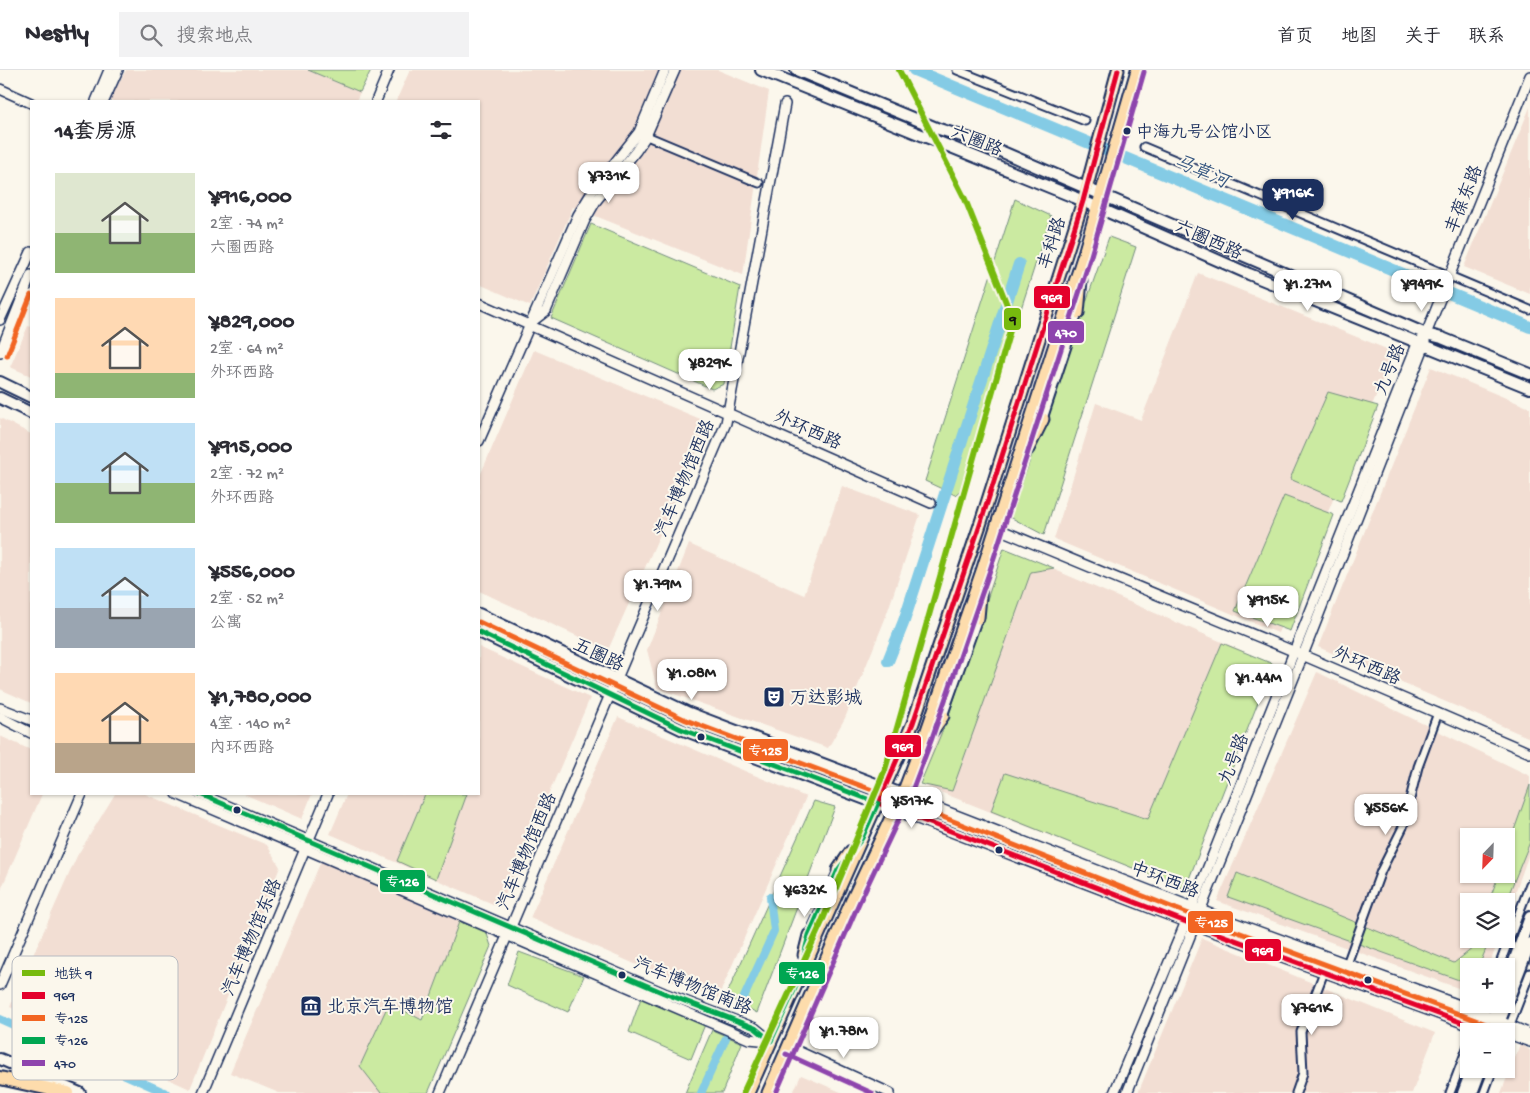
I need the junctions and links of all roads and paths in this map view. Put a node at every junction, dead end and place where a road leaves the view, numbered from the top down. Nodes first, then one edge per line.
1 (109, 70) edge
2 (118, 70) edge
3 (389, 70) edge
4 (665, 70) edge
5 (675, 70) edge
6 (761, 70) edge
7 (796, 70) edge
8 (957, 70) edge
9 (1118, 70) edge
10 (1137, 70) edge
11 (1530, 76) edge
12 (0, 89) edge
13 (96, 100) edge
14 (104, 100) edge
15 (376, 100) edge
16 (30, 102) edge
17 (785, 104) dead end
18 (1084, 121) dead end
19 (642, 134) junction
20 (1144, 147) dead end
21 (759, 183) dead end
22 (1087, 186) junction
23 (1102, 194) junction
24 (1083, 201) junction
25 (1098, 208) junction
26 (30, 254) edge
27 (1083, 257) junction
28 (30, 278) edge
29 (1449, 278) junction
30 (480, 303) edge
31 (1530, 310) edge
32 (1078, 313) joint
33 (0, 320) edge
34 (528, 325) junction
35 (1426, 334) junction
36 (1420, 345) junction
37 (0, 353) edge
38 (1530, 374) edge
39 (0, 382) edge
40 (1530, 388) edge
41 (30, 397) edge
42 (0, 398) edge
43 (728, 412) junction
44 (30, 413) edge
45 (1043, 419) joint
46 (480, 439) edge
47 (1015, 470) junction
48 (931, 503) dead end
49 (996, 528) junction
50 (983, 568) junction
51 (480, 614) edge
52 (978, 618) joint
53 (480, 632) edge
54 (1293, 651) junction
55 (1303, 655) junction
56 (616, 680) junction
57 (609, 696) junction
58 (0, 708) edge
59 (1438, 713) junction
60 (943, 716) joint
61 (0, 717) edge
62 (30, 720) edge
63 (30, 732) edge
64 (920, 749) junction
65 (1530, 753) edge
66 (885, 787) junction
67 (902, 794) junction
68 (82, 795) edge
69 (179, 795) edge
70 (202, 795) edge
71 (328, 795) edge
72 (878, 803) junction
73 (894, 810) junction
74 (862, 838) junction
75 (309, 840) junction
76 (305, 849) junction
77 (838, 870) joint
78 (1530, 884) edge
79 (1197, 909) junction
80 (1530, 917) edge
81 (1191, 923) junction
82 (511, 926) junction
83 (809, 935) joint
84 (507, 936) junction
85 (1530, 943) edge
86 (12, 956) edge
87 (12, 957) edge
88 (1502, 958) edge
89 (1515, 959) edge
90 (1347, 964) junction
91 (1324, 972) junction
92 (802, 973) junction
93 (1530, 973) edge
94 (0, 985) edge
95 (1460, 1005) edge
96 (1481, 1013) joint
97 (1477, 1023) edge
98 (1491, 1023) edge
99 (1501, 1023) edge
100 (1502, 1023) edge
101 (1460, 1024) edge
102 (1515, 1032) edge
103 (1530, 1034) edge
104 (1515, 1036) edge
105 (771, 1041) junction
106 (1530, 1042) edge
107 (789, 1047) junction
108 (0, 1059) edge
109 (12, 1064) edge
110 (1460, 1067) edge
111 (1469, 1078) edge
112 (1478, 1078) edge
113 (1490, 1078) edge
114 (0, 1079) edge
115 (49, 1080) edge
116 (30, 1093) edge
117 (68, 1093) edge
118 (80, 1093) edge
119 (203, 1093) edge
120 (440, 1093) edge
121 (748, 1093) edge
122 (768, 1093) edge
123 (890, 1093) edge
124 (1114, 1093) edge
125 (1127, 1093) edge
126 (1296, 1093) edge
127 (1450, 1093) edge
128 (1464, 1093) edge
129 (1472, 1093) edge
130 (1484, 1093) edge

1 - 13 street
2 - 14 street
3 - 15 street
4 - 19 street
5 - 19 street
6 - 24 main road, 六圈路
7 - 22 main road, 六圈路
8 - 18 street
9 - 22 main road, 丰科路
10 - 23 main road, 丰科路
11 - 29 street, 丰葆东路
12 - 16 street
17 - 43 street, 汽车博物馆西路
19 - 21 street
19 - 34 street
20 - 29 street
22 - 23 main road, 六圈路
22 - 24 main road, 丰科路
23 - 25 main road, 丰科路
23 - 35 main road, 六圈西路
24 - 25 main road, 六圈路
24 - 66 main road, 丰科路
25 - 27 main road, 丰科路
25 - 36 main road, 六圈西路
26 - 33 street
27 - 32 main road
27 - 47 main road, 丰科路
28 - 37 street
29 - 31 street
29 - 35 street, 丰葆东路
30 - 34 street, 外环西路
32 - 45 street
34 - 43 street, 外环西路
34 - 46 street
35 - 36 street, 九号路
35 - 38 main road, 六圈西路
36 - 40 main road, 六圈西路
36 - 54 street, 九号路
36 - 55 street, 九号路
39 - 41 main road
42 - 44 main road
43 - 48 street, 外环西路
43 - 56 street, 汽车博物馆西路
45 - 47 main road
47 - 49 main road, 丰科路
49 - 50 main road, 丰科路
49 - 54 street, 外环西路
50 - 52 main road
50 - 64 main road, 丰科路
51 - 56 main road, 五圈路
52 - 60 street
53 - 57 main road, 五圈路
54 - 55 street, 外环西路
54 - 79 street, 九号路
55 - 59 street, 外环西路
55 - 79 street, 九号路
56 - 57 street, 汽车博物馆西路
56 - 66 main road, 五圈路
57 - 72 main road, 五圈路
57 - 82 street, 汽车博物馆西路
58 - 62 street
59 - 65 street, 外环西路
59 - 90 street
60 - 64 main road
61 - 63 street
64 - 67 main road, 丰科路
66 - 67 main road, 五圈路
66 - 72 main road, 丰科路
67 - 73 main road, 丰科路
67 - 79 street, 中环西路
68 - 86 street
69 - 76 street, 汽车博物馆南路
70 - 75 street, 汽车博物馆南路
71 - 75 street, 汽车博物馆东路
72 - 73 main road, 五圈路
72 - 74 main road, 丰科路
73 - 81 street, 中环西路
73 - 107 main road, 丰科路
74 - 77 main road
74 - 92 main road, 丰科路
75 - 76 street, 汽车博物馆东路
75 - 82 street, 汽车博物馆南路
76 - 84 street, 汽车博物馆南路
76 - 119 street, 汽车博物馆东路
77 - 83 street
78 - 88 street
79 - 81 street, 九号路
79 - 90 street, 中环西路
80 - 89 main road
81 - 91 street, 中环西路
81 - 124 street, 九号路
81 - 125 street, 九号路
82 - 84 street, 汽车博物馆西路
82 - 105 street, 汽车博物馆南路
83 - 92 main road
84 - 105 street, 汽车博物馆南路
84 - 120 street, 汽车博物馆西路
85 - 99 main road
87 - 94 street
90 - 95 street, 中环西路
91 - 101 street, 中环西路
91 - 126 street
92 - 105 main road, 丰科路
93 - 100 street
96 - 97 street
96 - 98 street, 中环西路
102 - 103 street, 中环西路
104 - 106 street, 中环西路
105 - 121 main road, 丰科路
107 - 122 main road, 丰科路
107 - 123 street
108 - 109 main road
110 - 127 street
111 - 128 main road
112 - 129 main road
113 - 130 street
114 - 116 highway
114 - 117 highway
115 - 118 main road

